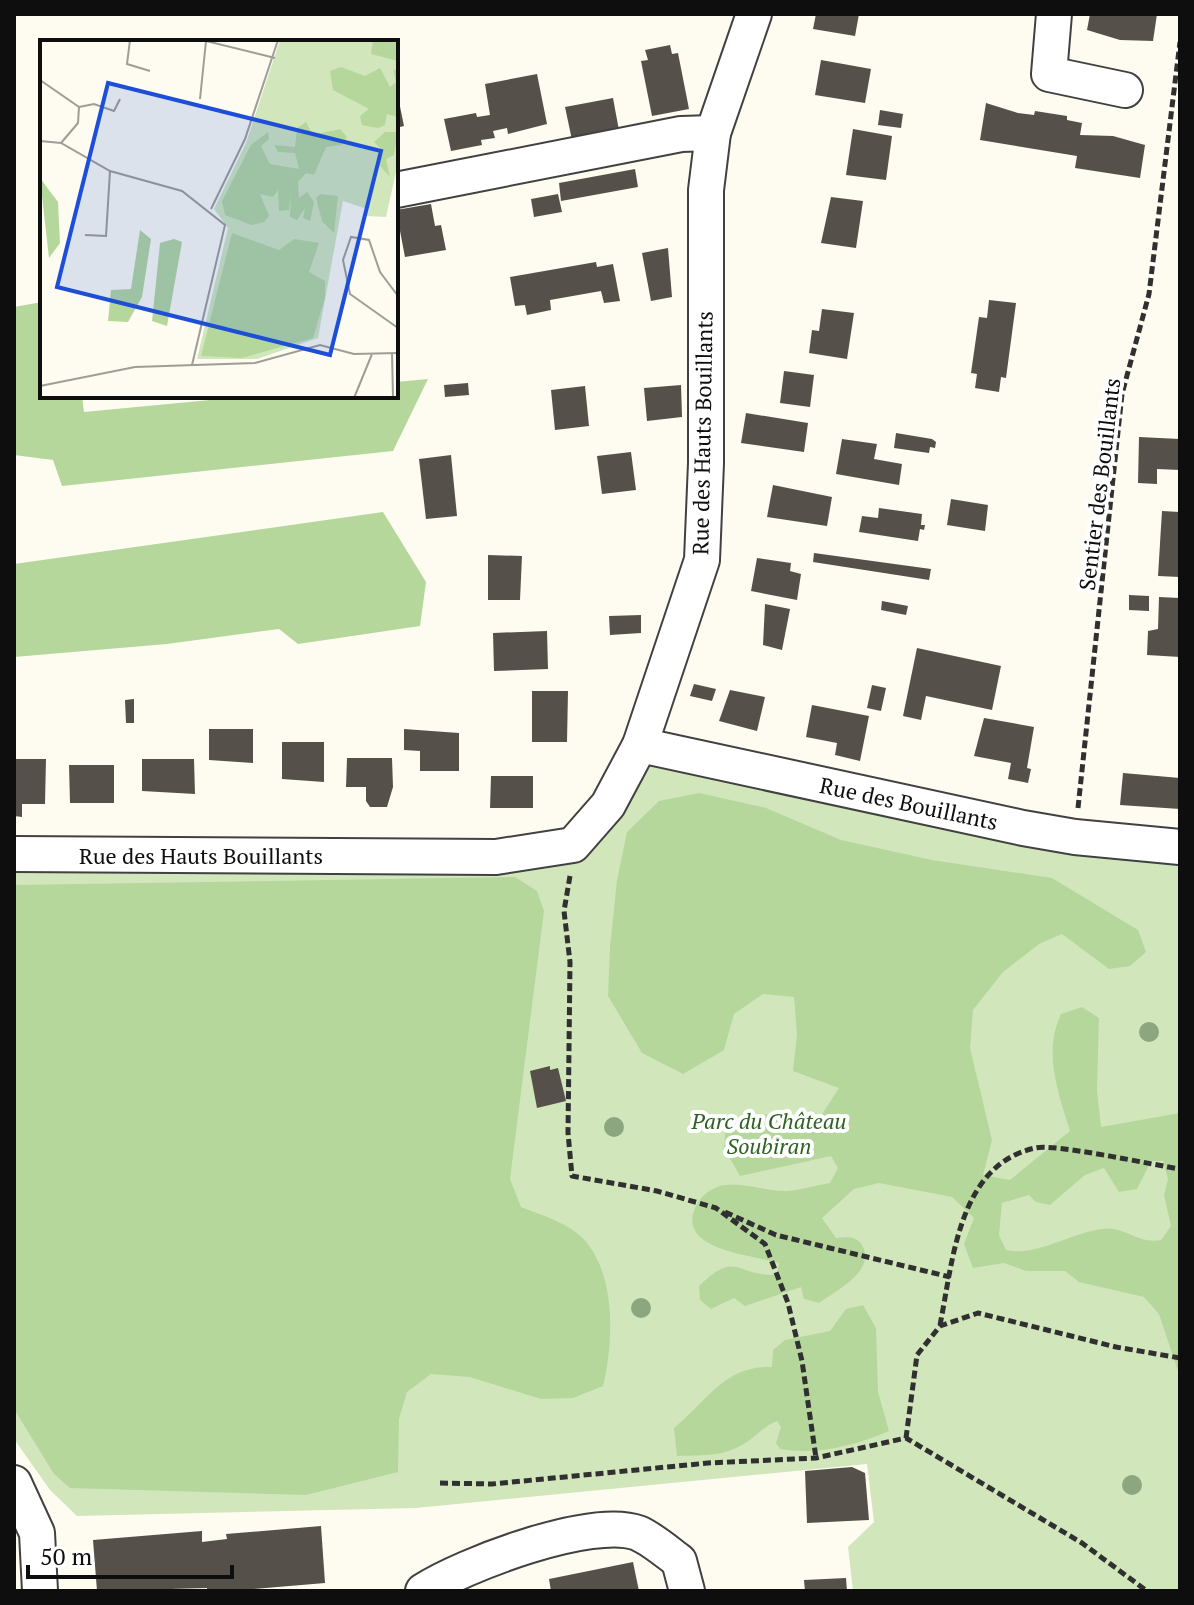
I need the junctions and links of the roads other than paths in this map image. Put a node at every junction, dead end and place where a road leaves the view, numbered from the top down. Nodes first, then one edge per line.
1 (754, 14) edge
2 (1054, 14) edge
3 (1125, 90) dead end
4 (713, 133) junction
5 (398, 190) edge
6 (640, 745) junction
7 (1180, 847) edge
8 (14, 854) edge
9 (14, 1483) edge
10 (40, 1591) edge
11 (423, 1591) edge
12 (687, 1591) edge

1 - 4 street, Rue des Hauts Bouillants
2 - 3 street
4 - 5 street
4 - 6 street, Rue des Hauts Bouillants
6 - 7 street, Rue des Bouillants
6 - 8 street, Rue des Hauts Bouillants
9 - 10 street
11 - 12 street

